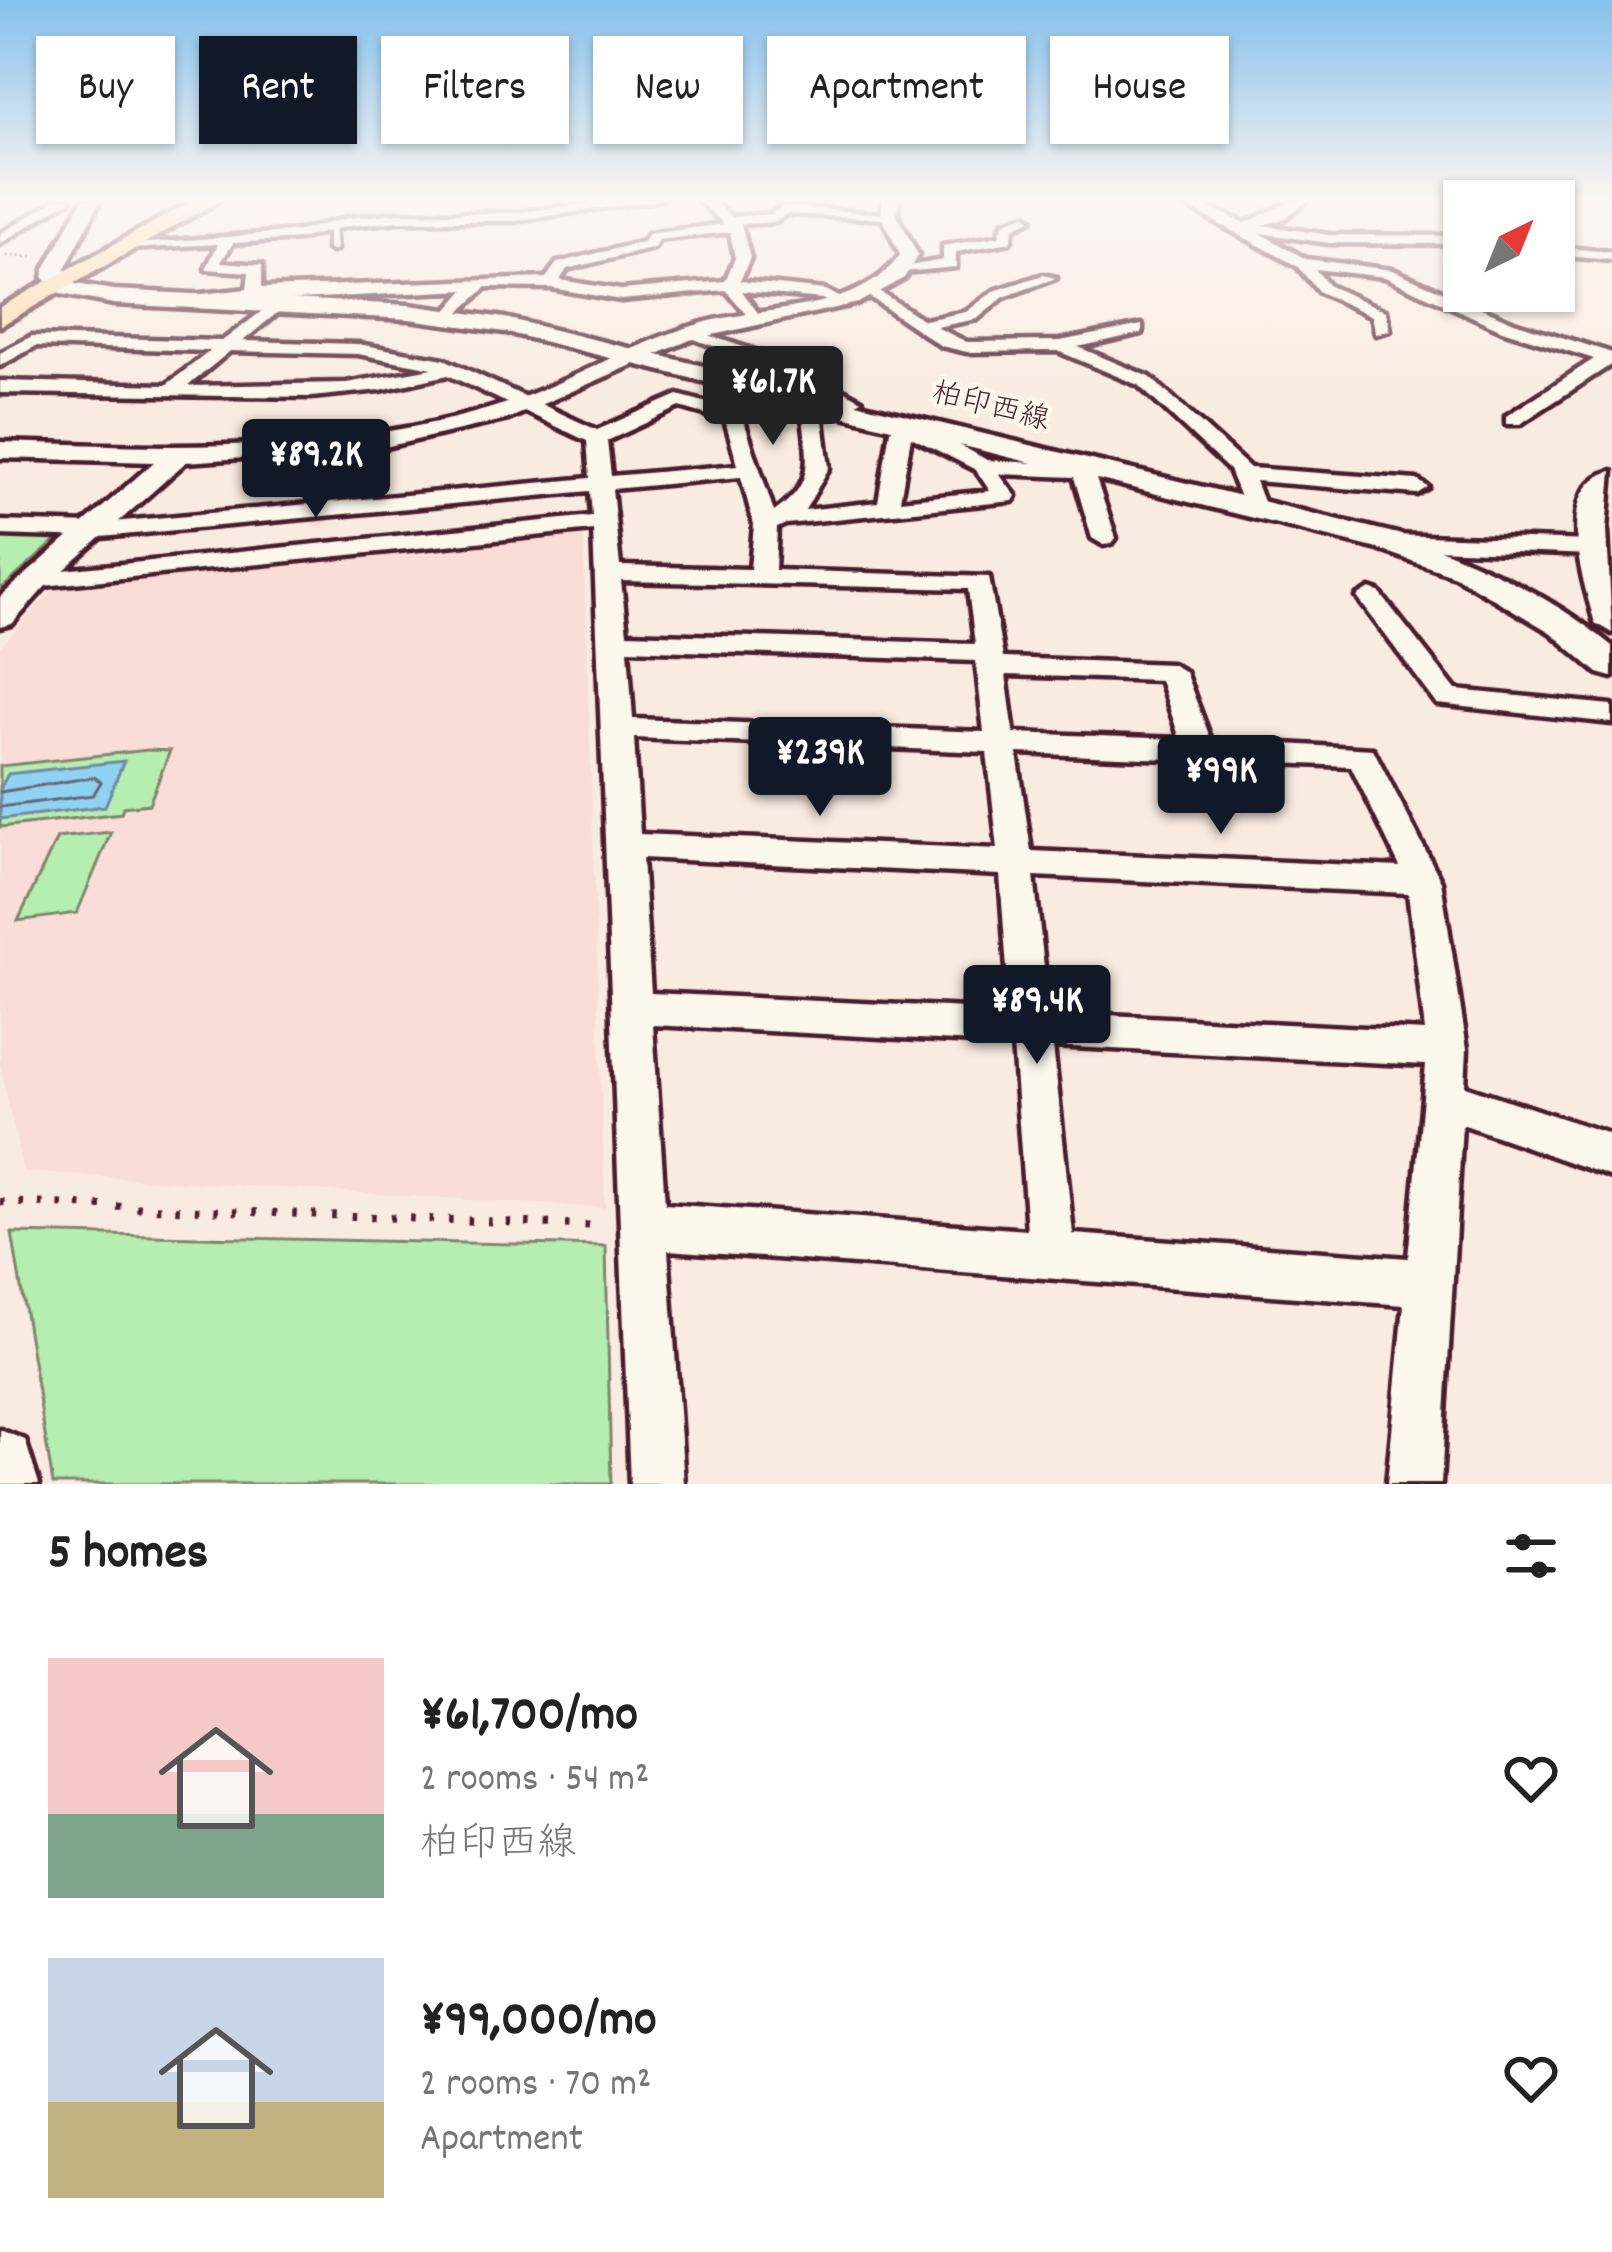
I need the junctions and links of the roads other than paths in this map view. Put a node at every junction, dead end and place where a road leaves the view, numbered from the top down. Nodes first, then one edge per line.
1 (60, 268) edge
2 (66, 268) edge
3 (68, 268) edge
4 (257, 268) edge
5 (560, 268) edge
6 (739, 268) edge
7 (904, 268) edge
8 (1306, 268) edge
9 (1352, 268) edge
10 (58, 272) junction
11 (1048, 278) dead end
12 (550, 284) junction
13 (479, 285) junction
14 (730, 285) junction
15 (869, 291) junction
16 (270, 297) junction
17 (838, 302) junction
18 (0, 307) edge
19 (450, 316) junction
20 (753, 317) junction
21 (0, 318) edge
22 (921, 325) junction
23 (1136, 329) dead end
24 (1382, 330) dead end
25 (692, 332) junction
26 (226, 346) junction
27 (1060, 346) junction
28 (636, 356) junction
29 (1610, 359) edge
30 (0, 361) edge
31 (449, 369) junction
32 (0, 387) edge
33 (170, 391) junction
34 (525, 405) junction
35 (844, 406) junction
36 (1514, 420) dead end
37 (904, 426) junction
38 (597, 437) junction
39 (0, 449) edge
40 (178, 455) junction
41 (983, 466) junction
42 (1083, 466) junction
43 (749, 470) junction
44 (1241, 474) junction
45 (1612, 479) edge
46 (601, 484) junction
47 (1417, 487) dead end
48 (889, 508) junction
49 (1254, 508) junction
50 (603, 522) junction
51 (777, 522) junction
52 (0, 528) edge
53 (91, 531) junction
54 (1104, 538) dead end
55 (1390, 542) junction
56 (1592, 548) junction
57 (607, 573) junction
58 (762, 573) junction
59 (34, 580) junction
60 (1370, 598) dead end
61 (0, 617) edge
62 (1612, 623) edge
63 (614, 641) junction
64 (991, 660) junction
65 (1612, 664) edge
66 (1612, 714) edge
67 (618, 728) junction
68 (1000, 742) junction
69 (1199, 749) junction
70 (621, 845) junction
71 (1016, 862) junction
72 (1424, 881) junction
73 (631, 1008) junction
74 (1032, 1030) junction
75 (1448, 1049) junction
76 (1446, 1099) junction
77 (1612, 1156) edge
78 (640, 1226) junction
79 (1052, 1257) junction
80 (1430, 1283) junction
81 (0, 1465) edge
82 (4, 1484) edge
83 (657, 1484) edge
84 (1414, 1484) edge

1 - 10 main road
2 - 10 highway
3 - 10 highway
4 - 16 street
5 - 12 street
6 - 14 street
7 - 15 street
8 - 24 street
9 - 29 street
10 - 16 main road, 柏印西線
10 - 18 highway
10 - 21 highway
11 - 22 street
12 - 13 street
12 - 14 street
13 - 16 street
13 - 19 street
14 - 17 street
14 - 20 street
15 - 17 street
15 - 22 street
16 - 19 main road, 柏印西線
16 - 26 street
17 - 20 street
19 - 28 main road, 柏印西線
20 - 25 street
22 - 27 street
23 - 27 street
25 - 28 street
25 - 35 street
26 - 30 street
26 - 31 street
26 - 33 street
27 - 44 street
28 - 34 street
28 - 35 main road, 柏印西線
29 - 36 street
31 - 33 street
31 - 34 street
32 - 33 street
34 - 38 street
34 - 40 street
35 - 37 main road, 柏印西線
35 - 51 street
37 - 41 street
37 - 42 main road, 柏印西線
37 - 48 street
38 - 43 street
38 - 46 street
39 - 40 street
40 - 53 street
41 - 42 street
41 - 48 street
42 - 49 main road, 柏印西線
42 - 54 street
43 - 46 street
43 - 51 street
44 - 47 street
44 - 49 street
45 - 56 street
46 - 50 street
46 - 53 street
48 - 51 street
49 - 55 main road, 柏印西線
50 - 57 street
50 - 59 street
51 - 58 street
52 - 53 street
53 - 59 street
55 - 56 street
55 - 65 main road, 柏印西線
56 - 62 street
57 - 58 street
57 - 63 street
58 - 64 street
59 - 61 street
60 - 66 street
63 - 64 street
63 - 67 street
64 - 68 street
64 - 69 street
67 - 68 street
67 - 70 street
68 - 69 street
68 - 71 street
69 - 72 street
70 - 71 street
70 - 73 street
71 - 72 street
71 - 74 street
72 - 75 street
73 - 74 street
73 - 78 street
74 - 75 street
74 - 79 street
75 - 76 street
76 - 77 street
76 - 80 street
78 - 79 street
78 - 83 street
79 - 80 street
80 - 84 street
81 - 82 street

